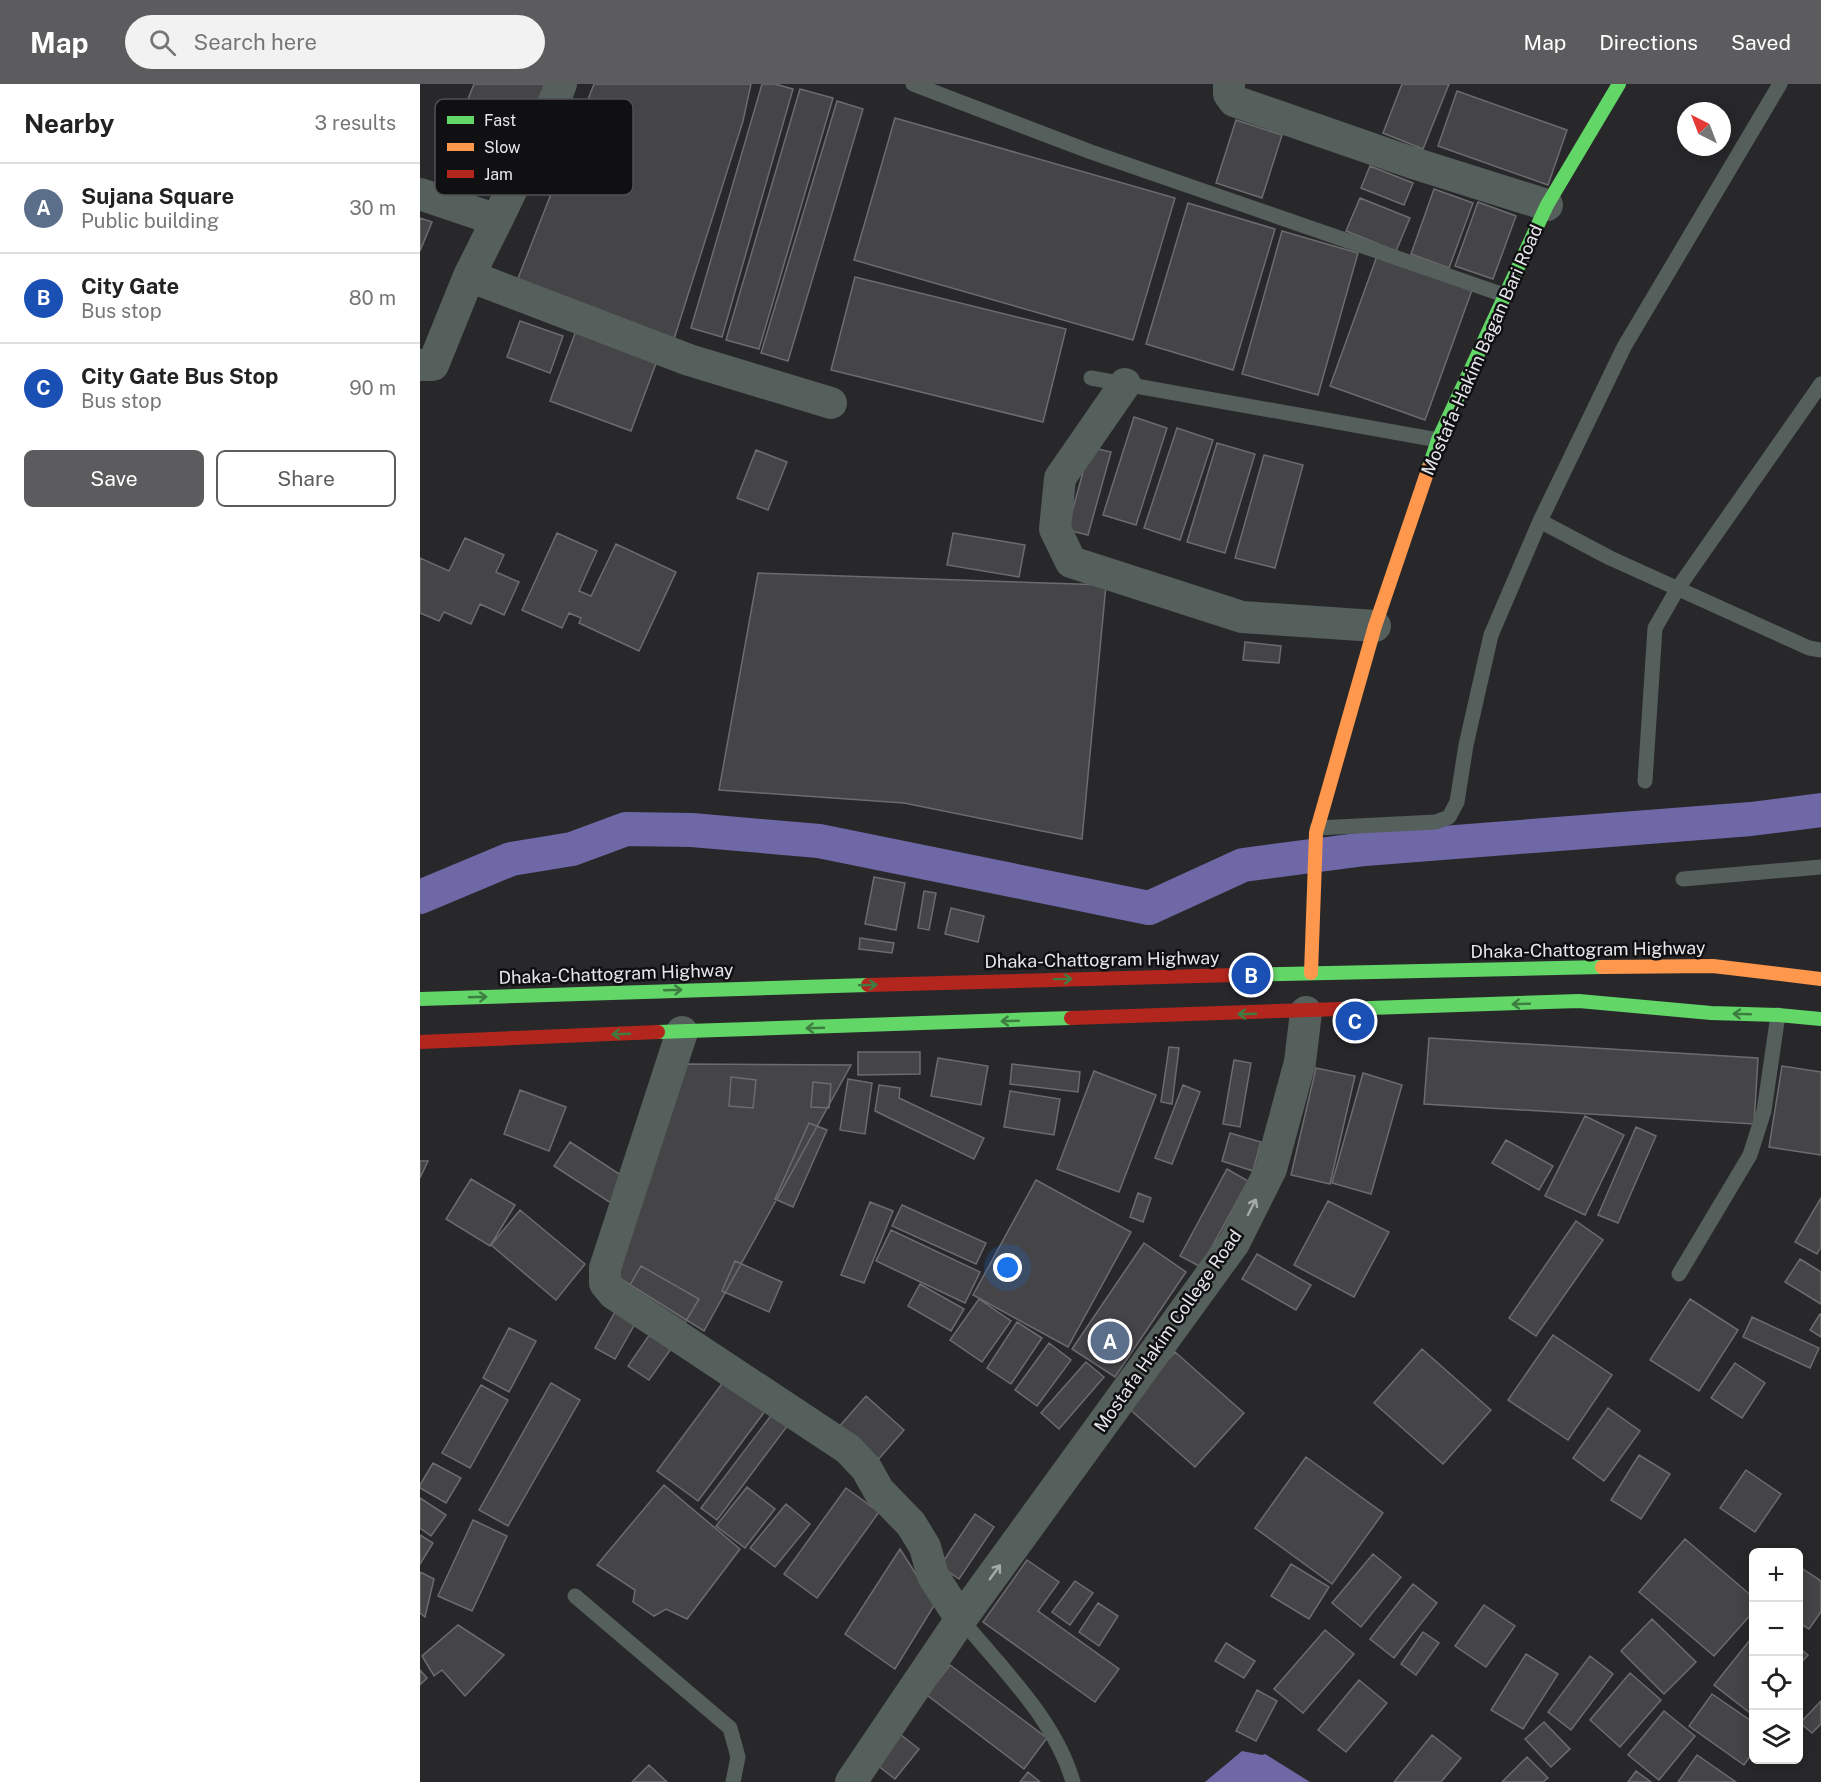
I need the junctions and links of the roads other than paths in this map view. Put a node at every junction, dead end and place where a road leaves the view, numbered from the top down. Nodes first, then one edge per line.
1 (561, 84) edge
2 (914, 84) edge
3 (1229, 84) edge
4 (1619, 84) edge
5 (1780, 84) edge
6 (555, 99) edge
7 (420, 194) edge
8 (509, 195) edge
9 (1546, 205) junction
10 (497, 220) junction
11 (469, 276) junction
12 (1504, 295) junction
13 (420, 365) edge
14 (1091, 378) dead end
15 (1125, 384) junction
16 (1821, 384) edge
17 (831, 403) dead end
18 (1438, 440) junction
19 (1540, 521) junction
20 (1678, 588) junction
21 (1375, 626) junction
22 (1821, 650) edge
23 (1645, 781) dead end
24 (1317, 830) junction
25 (1821, 867) edge
26 (1683, 879) dead end
27 (1311, 973) junction
28 (1821, 979) edge
29 (420, 999) edge
30 (1306, 1012) junction
31 (1778, 1015) junction
32 (1821, 1019) edge
33 (682, 1032) junction
34 (420, 1042) edge
35 (1679, 1274) dead end
36 (575, 1596) dead end
37 (961, 1619) junction
38 (733, 1782) edge
39 (851, 1782) edge
40 (1073, 1782) edge

1 - 6 street
2 - 12 lane
3 - 9 street, Mostafa-Hakim Bagan Bari Road
4 - 9 main road
5 - 19 lane
7 - 10 street
8 - 10 street
9 - 12 main road, Mostafa-Hakim Bagan Bari Road
10 - 11 street
11 - 13 street
11 - 17 street
12 - 18 main road, Mostafa-Hakim Bagan Bari Road
14 - 15 lane
15 - 18 lane
15 - 21 street
16 - 20 lane
18 - 21 main road, Mostafa-Hakim Bagan Bari Road
19 - 20 lane
19 - 24 lane
20 - 22 lane
20 - 23 lane
21 - 24 main road, Mostafa-Hakim Bagan Bari Road
24 - 27 main road, Mostafa-Hakim Bagan Bari Road
25 - 26 lane
27 - 28 main road, Dhaka-Chattogram Highway
29 -> 27 main road, Dhaka-Chattogram Highway
31 -> 30 main road
30 -> 33 main road
37 -> 30 street, Mostafa Hakim College Road
31 - 32 main road
31 - 35 lane
33 -> 34 main road
33 - 37 street
36 - 38 lane
37 - 39 street, Mostafa Hakim College Road
37 - 40 lane

